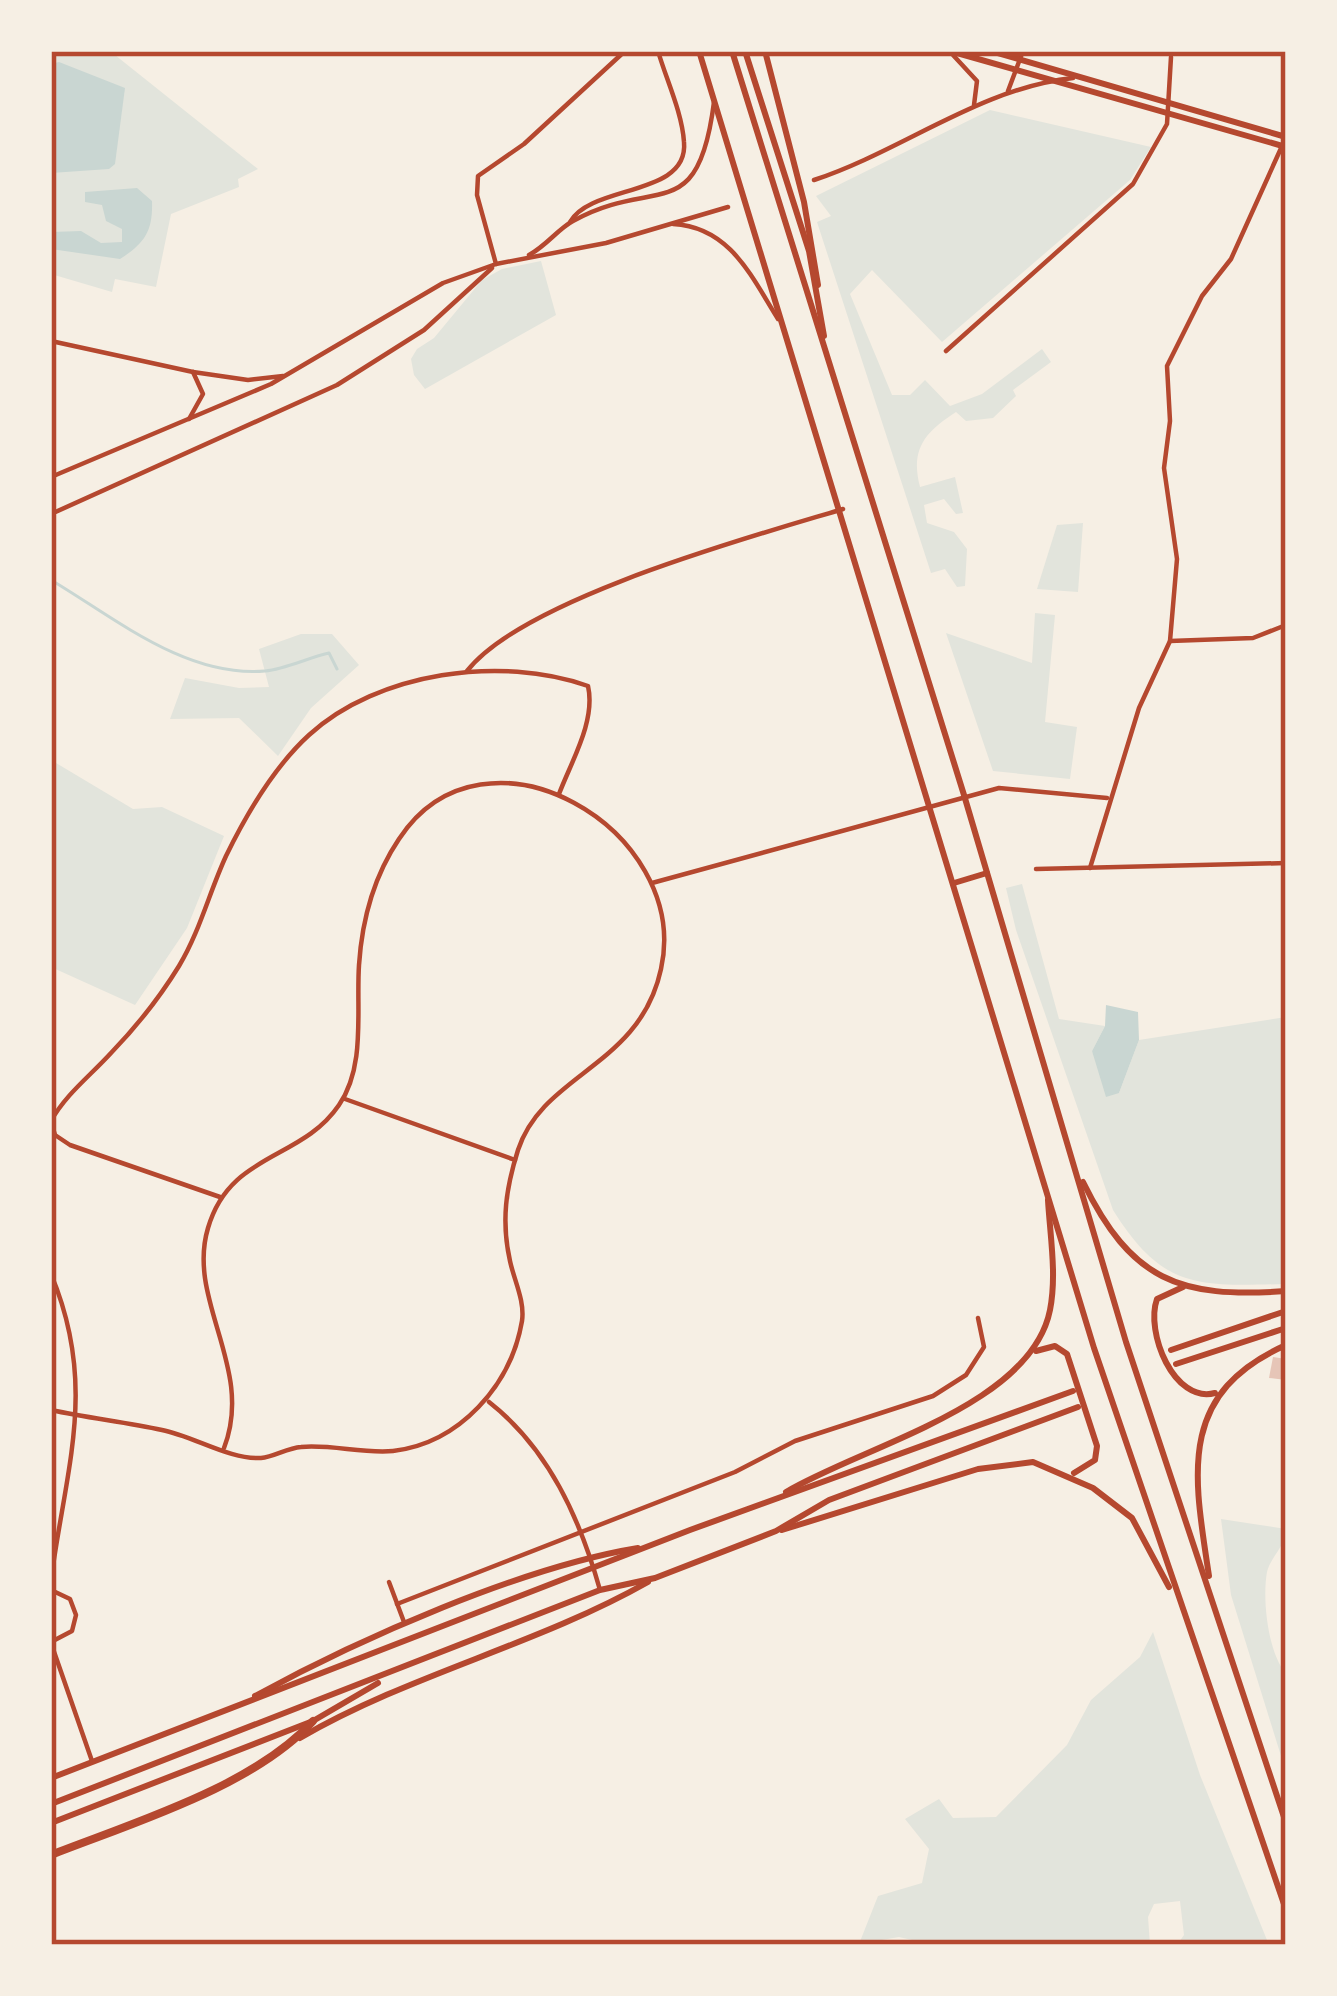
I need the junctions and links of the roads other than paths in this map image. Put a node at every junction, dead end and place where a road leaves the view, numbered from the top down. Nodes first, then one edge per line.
1 (625, 51) edge
2 (658, 51) edge
3 (699, 51) edge
4 (732, 51) edge
5 (745, 51) edge
6 (765, 51) edge
7 (950, 51) edge
8 (991, 51) edge
9 (1023, 51) edge
10 (1171, 57) dead end
11 (1020, 61) junction
12 (1016, 72) junction
13 (1073, 78) junction
14 (1044, 81) junction
15 (1008, 93) junction
16 (715, 97) junction
17 (974, 107) junction
18 (1169, 109) junction
19 (1286, 137) edge
20 (1284, 147) edge
21 (814, 180) dead end
22 (728, 207) dead end
23 (570, 222) junction
24 (667, 224) junction
25 (523, 258) junction
26 (496, 264) junction
27 (819, 295) junction
28 (789, 338) junction
29 (51, 341) edge
30 (946, 351) dead end
31 (827, 358) junction
32 (299, 370) junction
33 (193, 371) junction
34 (188, 421) junction
35 (51, 477) edge
36 (843, 509) junction
37 (51, 514) edge
38 (1286, 625) edge
39 (1170, 641) junction
40 (466, 673) junction
41 (559, 794) junction
42 (964, 795) junction
43 (1109, 798) junction
44 (929, 805) junction
45 (1286, 863) edge
46 (1090, 868) junction
47 (1036, 869) dead end
48 (987, 873) junction
49 (652, 883) junction
50 (954, 883) junction
51 (343, 1098) junction
52 (51, 1122) edge
53 (53, 1136) edge
54 (515, 1160) junction
55 (1073, 1162) junction
56 (1048, 1184) junction
57 (220, 1197) junction
58 (51, 1274) edge
59 (1186, 1287) junction
60 (1286, 1292) edge
61 (1286, 1311) edge
62 (978, 1318) dead end
63 (1286, 1328) edge
64 (1286, 1345) edge
65 (1171, 1350) dead end
66 (1033, 1352) junction
67 (1176, 1364) dead end
68 (1226, 1384) junction
69 (1073, 1391) dead end
70 (487, 1401) junction
71 (1078, 1407) dead end
72 (51, 1410) edge
73 (78, 1416) junction
74 (224, 1448) junction
75 (1066, 1472) junction
76 (773, 1500) junction
77 (55, 1524) edge
78 (582, 1532) junction
79 (776, 1532) junction
80 (648, 1546) junction
81 (589, 1556) junction
82 (594, 1570) junction
83 (655, 1578) junction
84 (51, 1580) edge
85 (389, 1582) dead end
86 (51, 1590) edge
87 (600, 1590) junction
88 (1212, 1598) junction
89 (1177, 1600) junction
90 (514, 1601) junction
91 (397, 1604) junction
92 (521, 1621) junction
93 (405, 1626) junction
94 (51, 1642) edge
95 (430, 1658) junction
96 (232, 1708) junction
97 (313, 1721) junction
98 (291, 1743) junction
99 (92, 1761) junction
100 (51, 1778) edge
101 (51, 1804) edge
102 (51, 1823) edge
103 (1286, 1823) edge
104 (51, 1855) edge
105 (1286, 1910) edge

1 - 26 street
2 - 23 street
3 - 16 main road
4 - 31 main road
5 - 27 main road
6 - 27 main road
7 - 12 main road
7 - 17 street
8 - 11 main road
9 - 11 street
10 - 18 street
11 - 12 street
11 - 13 main road
12 - 14 main road
12 - 15 street
13 - 14 street
13 - 18 main road
14 - 15 street
14 - 18 main road
15 - 17 street
16 - 23 street
16 - 28 main road
17 - 21 street
18 - 19 main road
18 - 20 main road
18 - 30 street
20 - 39 street
22 - 24 street
23 - 25 street
24 - 25 street
24 - 28 street
25 - 26 street
26 - 32 street
26 - 37 street
27 - 31 main road
28 - 36 main road
29 - 33 street
31 - 42 main road
32 - 33 street
32 - 34 street
33 - 34 street
34 - 35 street
36 - 40 street
36 - 44 main road
38 - 39 street
39 - 43 street
40 - 41 street
40 - 52 street
41 - 49 street
41 - 51 street
42 - 43 street
42 - 44 street
42 - 48 main road
43 - 46 street
44 - 49 street
44 - 50 main road
45 - 46 street
46 - 47 street
48 - 50 main road
48 - 55 main road
49 - 54 street
50 - 56 main road
51 - 54 street
51 - 57 street
52 - 53 street
53 - 57 street
54 - 70 street
55 - 59 main road
55 - 88 main road
56 - 66 main road
56 - 89 main road
57 - 74 street
58 - 73 street
59 - 60 main road
59 - 68 main road
61 - 65 main road
62 - 78 street
63 - 67 main road
64 - 68 main road
66 - 75 main road
66 - 76 main road
68 - 88 main road
69 - 76 main road
70 - 74 street
70 - 78 street
71 - 79 main road
72 - 73 street
73 - 74 street
73 - 77 street
75 - 79 main road
75 - 89 main road
76 - 80 main road
77 - 84 street
78 - 81 street
78 - 91 street
79 - 83 main road
80 - 81 main road
80 - 82 main road
81 - 82 street
81 - 93 main road
82 - 87 street
82 - 90 main road
83 - 87 main road
83 - 98 main road
85 - 91 street
86 - 94 street
87 - 92 main road
88 - 103 main road
89 - 105 main road
90 - 92 main road
90 - 96 main road
91 - 93 street
92 - 95 main road
93 - 96 main road
94 - 99 street
95 - 97 main road
95 - 101 main road
96 - 99 main road
97 - 98 highway
97 - 102 main road
98 - 104 highway
99 - 100 main road

